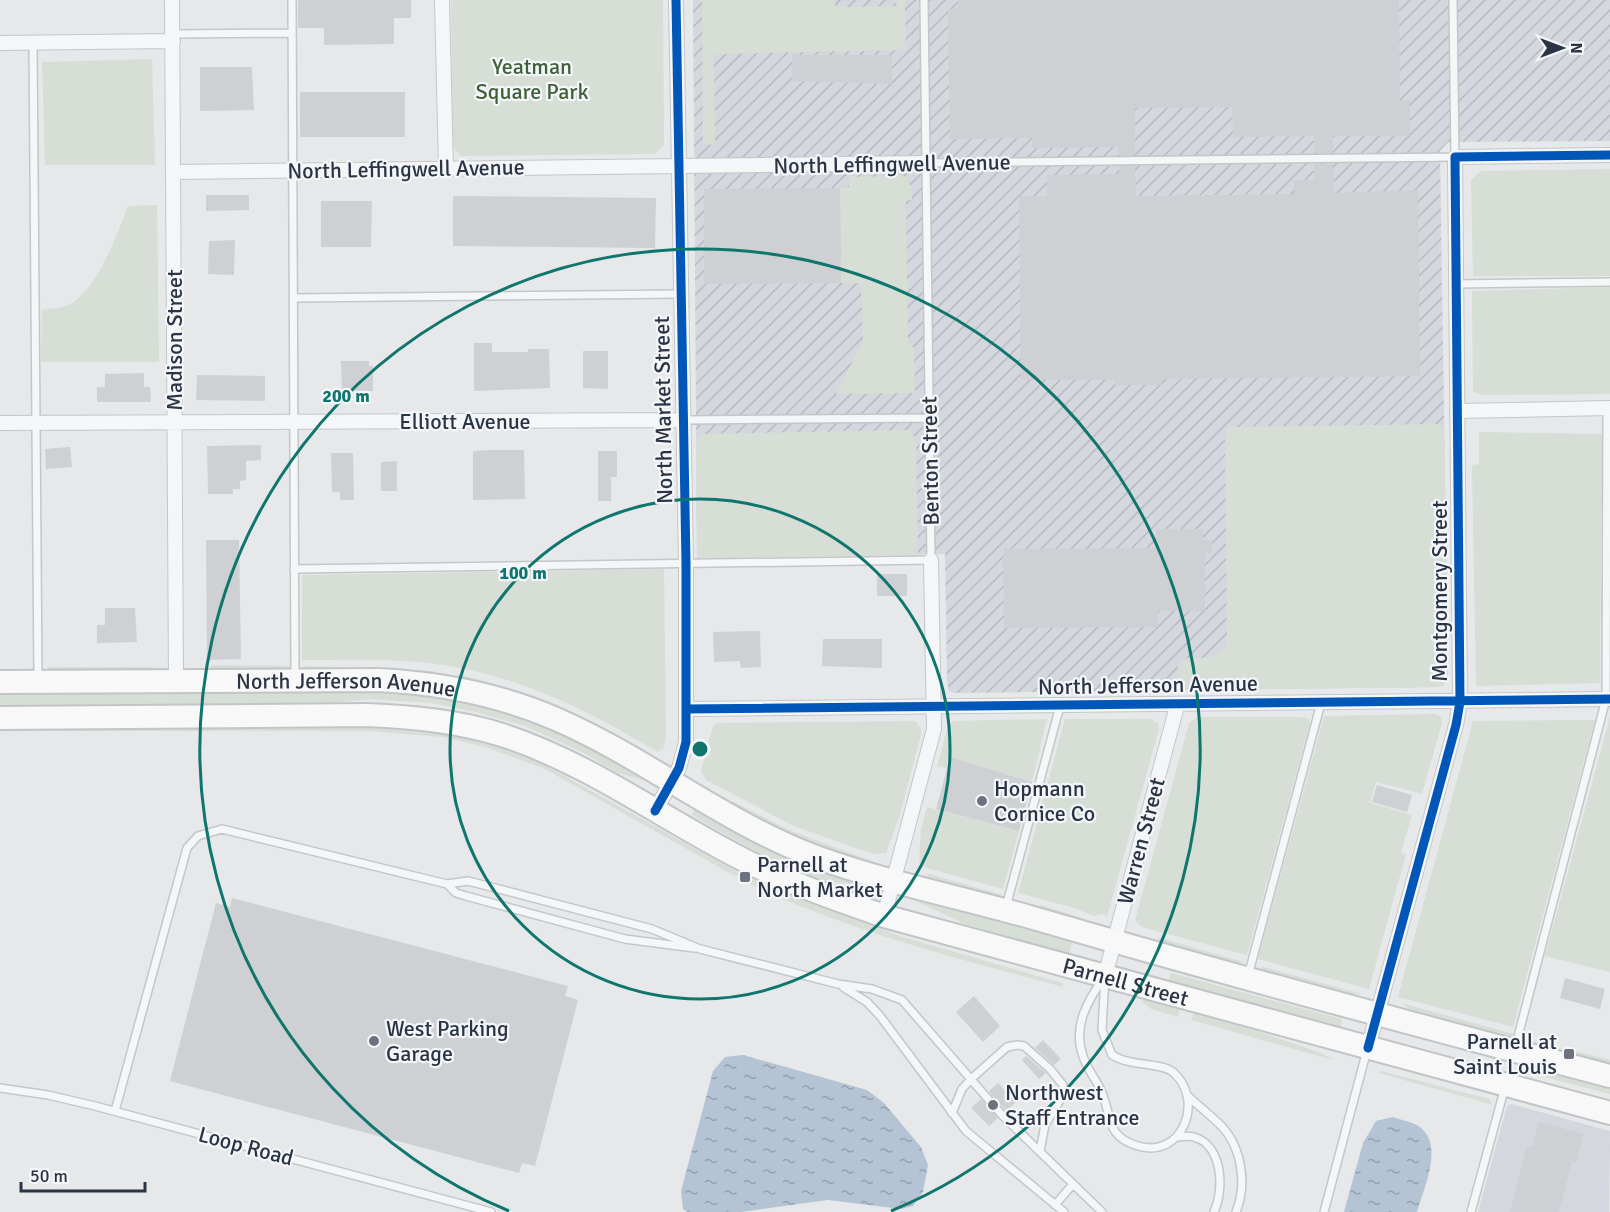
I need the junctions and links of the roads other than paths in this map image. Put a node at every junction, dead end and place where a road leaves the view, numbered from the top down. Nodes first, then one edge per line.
1 (172, 0) edge
2 (292, 0) edge
3 (442, 0) edge
4 (676, 0) edge
5 (924, 0) edge
6 (1453, 0) edge
7 (292, 33) junction
8 (173, 38) junction
9 (0, 43) edge
10 (33, 43) junction
11 (1610, 155) edge
12 (1455, 157) junction
13 (926, 163) junction
14 (678, 166) junction
15 (446, 169) junction
16 (293, 171) junction
17 (173, 172) junction
18 (1610, 282) edge
19 (1456, 284) junction
20 (681, 294) junction
21 (293, 298) junction
22 (1609, 408) edge
23 (1457, 411) junction
24 (929, 418) junction
25 (683, 420) junction
26 (174, 422) junction
27 (294, 422) junction
28 (0, 423) edge
29 (37, 423) junction
30 (931, 560) junction
31 (686, 563) junction
32 (294, 569) junction
33 (295, 680) junction
34 (176, 681) junction
35 (0, 682) edge
36 (38, 682) junction
37 (1608, 699) edge
38 (1460, 702) junction
39 (1321, 703) junction
40 (934, 705) junction
41 (1060, 706) junction
42 (1177, 706) junction
43 (686, 709) junction
44 (0, 718) edge
45 (673, 782) junction
46 (655, 811) junction
47 (894, 880) junction
48 (447, 884) junction
49 (1005, 910) junction
50 (884, 916) junction
51 (1114, 942) junction
52 (700, 949) junction
53 (1105, 976) junction
54 (1247, 979) junction
55 (838, 984) junction
56 (1377, 1014) junction
57 (1368, 1048) junction
58 (1515, 1051) junction
59 (1610, 1076) edge
60 (971, 1079) junction
61 (1506, 1085) junction
62 (0, 1088) edge
63 (1188, 1096) junction
64 (115, 1112) junction
65 (952, 1113) junction
66 (1610, 1113) edge
67 (1178, 1137) junction
68 (1040, 1152) junction
69 (1073, 1184) junction
70 (1056, 1205) junction
71 (491, 1212) edge
72 (1064, 1212) edge
73 (1102, 1212) edge
74 (1214, 1212) edge
75 (1236, 1212) edge
76 (1324, 1212) edge
77 (1472, 1212) edge

1 - 8 street, Madison Street
2 - 7 lane
3 - 15 street
4 - 14 street, North Market Street
5 - 13 lane, Benton Street
6 - 12 lane, Montgomery Street
7 - 8 lane
7 - 16 lane
8 - 10 street
8 - 17 street, Madison Street
9 - 10 street
10 - 29 lane
11 - 12 street, North Leffingwell Avenue
12 - 13 lane, North Leffingwell Avenue
12 - 19 street, Montgomery Street
13 - 14 street, North Leffingwell Avenue
13 - 24 lane, Benton Street
14 - 15 street, North Leffingwell Avenue
14 - 20 street, North Market Street
15 - 16 street, North Leffingwell Avenue
16 - 17 street, North Leffingwell Avenue
16 - 21 lane
17 - 26 street, Madison Street
18 - 19 lane
19 - 23 street, Montgomery Street
20 - 21 lane
20 - 25 street, North Market Street
21 - 27 lane
22 - 23 street
22 - 37 lane
23 - 38 street, Montgomery Street
24 - 25 lane, Elliott Avenue
24 - 30 lane, Benton Street
25 - 27 street, Elliott Avenue
25 - 31 street, North Market Street
26 - 27 street, Elliott Avenue
26 - 29 street, Elliott Avenue
26 - 34 street, Madison Street
27 - 32 lane
28 - 29 street, Elliott Avenue
29 - 36 lane
30 - 31 lane
30 - 40 street, Benton Street
31 - 32 lane
31 - 43 street, North Market Street
32 - 33 lane
33 - 34 main road, North Jefferson Avenue
33 - 45 main road, North Jefferson Avenue
34 - 36 main road, North Jefferson Avenue
35 - 36 main road, North Jefferson Avenue
37 - 38 street, North Jefferson Avenue
37 - 58 lane
38 - 39 street, North Jefferson Avenue
38 - 56 street, Montgomery Street
39 - 42 street, North Jefferson Avenue
39 - 54 lane
40 - 41 street, North Jefferson Avenue
40 - 43 street, North Jefferson Avenue
40 - 47 street, Benton Street
41 - 42 street, North Jefferson Avenue
41 - 49 lane
42 - 51 street, Warren Street
43 - 45 street, North Market Street
44 - 46 main road, North Jefferson Avenue
45 - 46 street, North Market Street
45 - 47 main road, Parnell Street
46 - 50 main road, Parnell Street
47 - 49 main road, Parnell Street
47 - 50 street, Benton Street
48 - 52 lane
48 - 52 lane
48 - 64 lane
49 - 51 main road, Parnell Street
50 - 53 main road, Parnell Street
51 - 53 street, Warren Street
51 - 54 main road, Parnell Street
52 - 55 lane
53 - 57 main road, Parnell Street
53 - 63 lane
53 - 67 lane
54 - 56 main road, Parnell Street
55 - 60 lane
55 - 65 lane
56 - 57 street, Montgomery Street
56 - 58 main road, Parnell Street
57 - 61 main road, Parnell Street
57 - 76 lane
58 - 59 main road, Parnell Street
60 - 65 lane
60 - 68 lane
60 - 68 lane
61 - 66 main road, Parnell Street
61 - 77 lane
62 - 64 lane, Loop Road
63 - 67 lane
63 - 75 lane
64 - 71 lane, Loop Road
65 - 70 lane
67 - 74 lane
68 - 69 lane
69 - 70 lane
69 - 73 lane
70 - 72 lane

